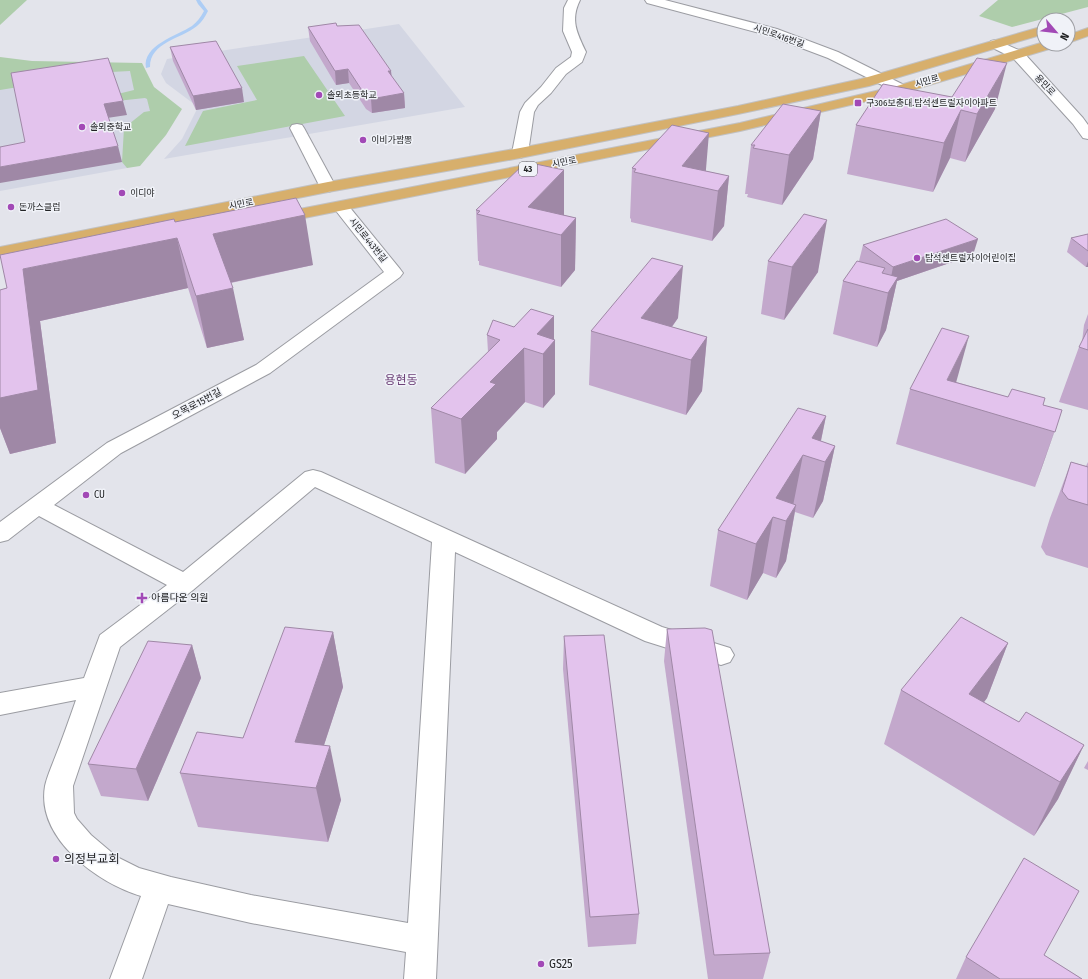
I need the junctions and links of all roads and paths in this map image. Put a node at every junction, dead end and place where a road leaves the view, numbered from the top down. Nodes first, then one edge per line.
1 (574, 0) edge
2 (650, 0) edge
3 (1036, 32) edge
4 (1088, 32) edge
5 (1076, 36) edge
6 (996, 44) junction
7 (1036, 49) edge
8 (1018, 55) junction
9 (880, 78) junction
10 (901, 89) junction
11 (1083, 121) edge
12 (297, 128) dead end
13 (1088, 135) edge
14 (520, 153) junction
15 (328, 187) junction
16 (341, 207) junction
17 (257, 223) edge
18 (0, 252) edge
19 (394, 273) joint
20 (38, 506) junction
21 (0, 534) edge
22 (444, 538) junction
23 (185, 584) junction
24 (721, 655) dead end
25 (94, 686) junction
26 (0, 704) edge
27 (159, 888) junction
28 (421, 940) junction
29 (126, 979) edge
30 (420, 979) edge

1 - 14 street
2 - 9 street, 시민로416번길
3 - 6 main road, 시민로 / 43
4 - 5 main road
6 - 8 street, 용민로
6 - 9 main road, 시민로 / 43
7 - 8 main road, 시민로 / 43
8 - 10 main road, 시민로 / 43
8 - 11 street, 용민로
9 - 10 street, 시민로416번길
9 - 14 main road, 시민로 / 43
10 - 16 main road, 시민로 / 43
11 - 13 street, 용민로
12 - 15 street
14 - 15 main road, 시민로 / 43
15 - 18 main road, 시민로 / 43
16 - 17 main road, 시민로 / 43
16 - 19 street, 시민로443번길
19 - 20 street, 오목로15번길
20 - 21 street, 오목로15번길
20 - 23 street
22 - 23 street
22 - 24 street
22 - 28 street
23 - 25 street
25 - 26 street
25 - 27 street
27 - 28 street
27 - 29 street
28 - 30 street

